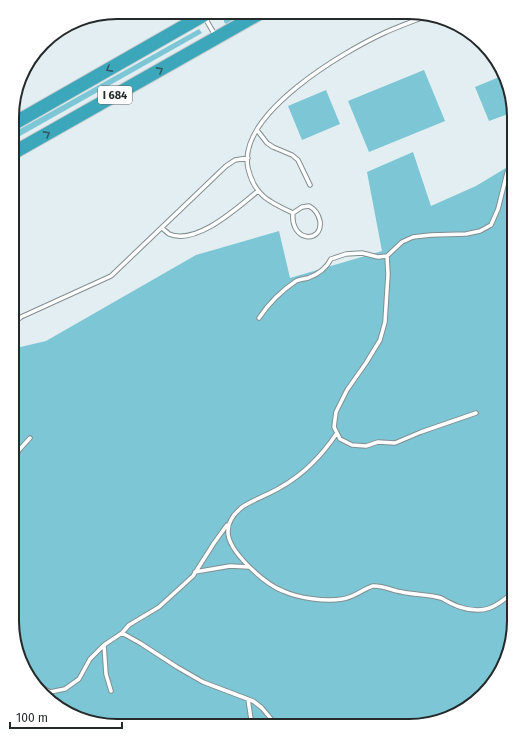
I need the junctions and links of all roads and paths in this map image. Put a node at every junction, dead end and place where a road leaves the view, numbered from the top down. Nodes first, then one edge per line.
1 (197, 19) edge
2 (208, 19) edge
3 (250, 19) edge
4 (417, 20) edge
5 (217, 38) junction
6 (19, 121) edge
7 (257, 130) junction
8 (19, 150) edge
9 (248, 158) junction
10 (507, 173) edge
11 (310, 185) dead end
12 (258, 190) junction
13 (293, 213) junction
14 (162, 228) junction
15 (387, 256) junction
16 (19, 318) edge
17 (259, 318) dead end
18 (476, 413) dead end
19 (337, 433) junction
20 (30, 438) dead end
21 (19, 450) edge
22 (228, 524) junction
23 (249, 567) junction
24 (195, 572) junction
25 (507, 598) edge
26 (122, 633) junction
27 (104, 645) junction
28 (111, 691) dead end
29 (50, 692) edge
30 (248, 699) junction
31 (251, 719) edge
32 (271, 719) edge

1 -> 6 highway, I 684
2 - 5 lane
3 - 5 highway, I 684
4 - 7 lane
8 -> 5 highway, I 684
7 - 9 lane
7 - 11 lane
9 - 12 lane
9 - 14 lane
10 - 15 lane
12 - 13 lane
12 - 14 lane
13 - 13 lane
14 - 16 lane
15 - 17 lane
15 - 19 lane
18 - 19 lane
19 - 22 lane
20 - 21 lane
22 - 23 lane
22 - 24 lane
23 - 24 lane
23 - 25 lane
24 - 26 lane
26 - 27 lane
26 - 30 lane
27 - 28 lane
27 - 29 lane
30 - 31 lane
30 - 32 lane

